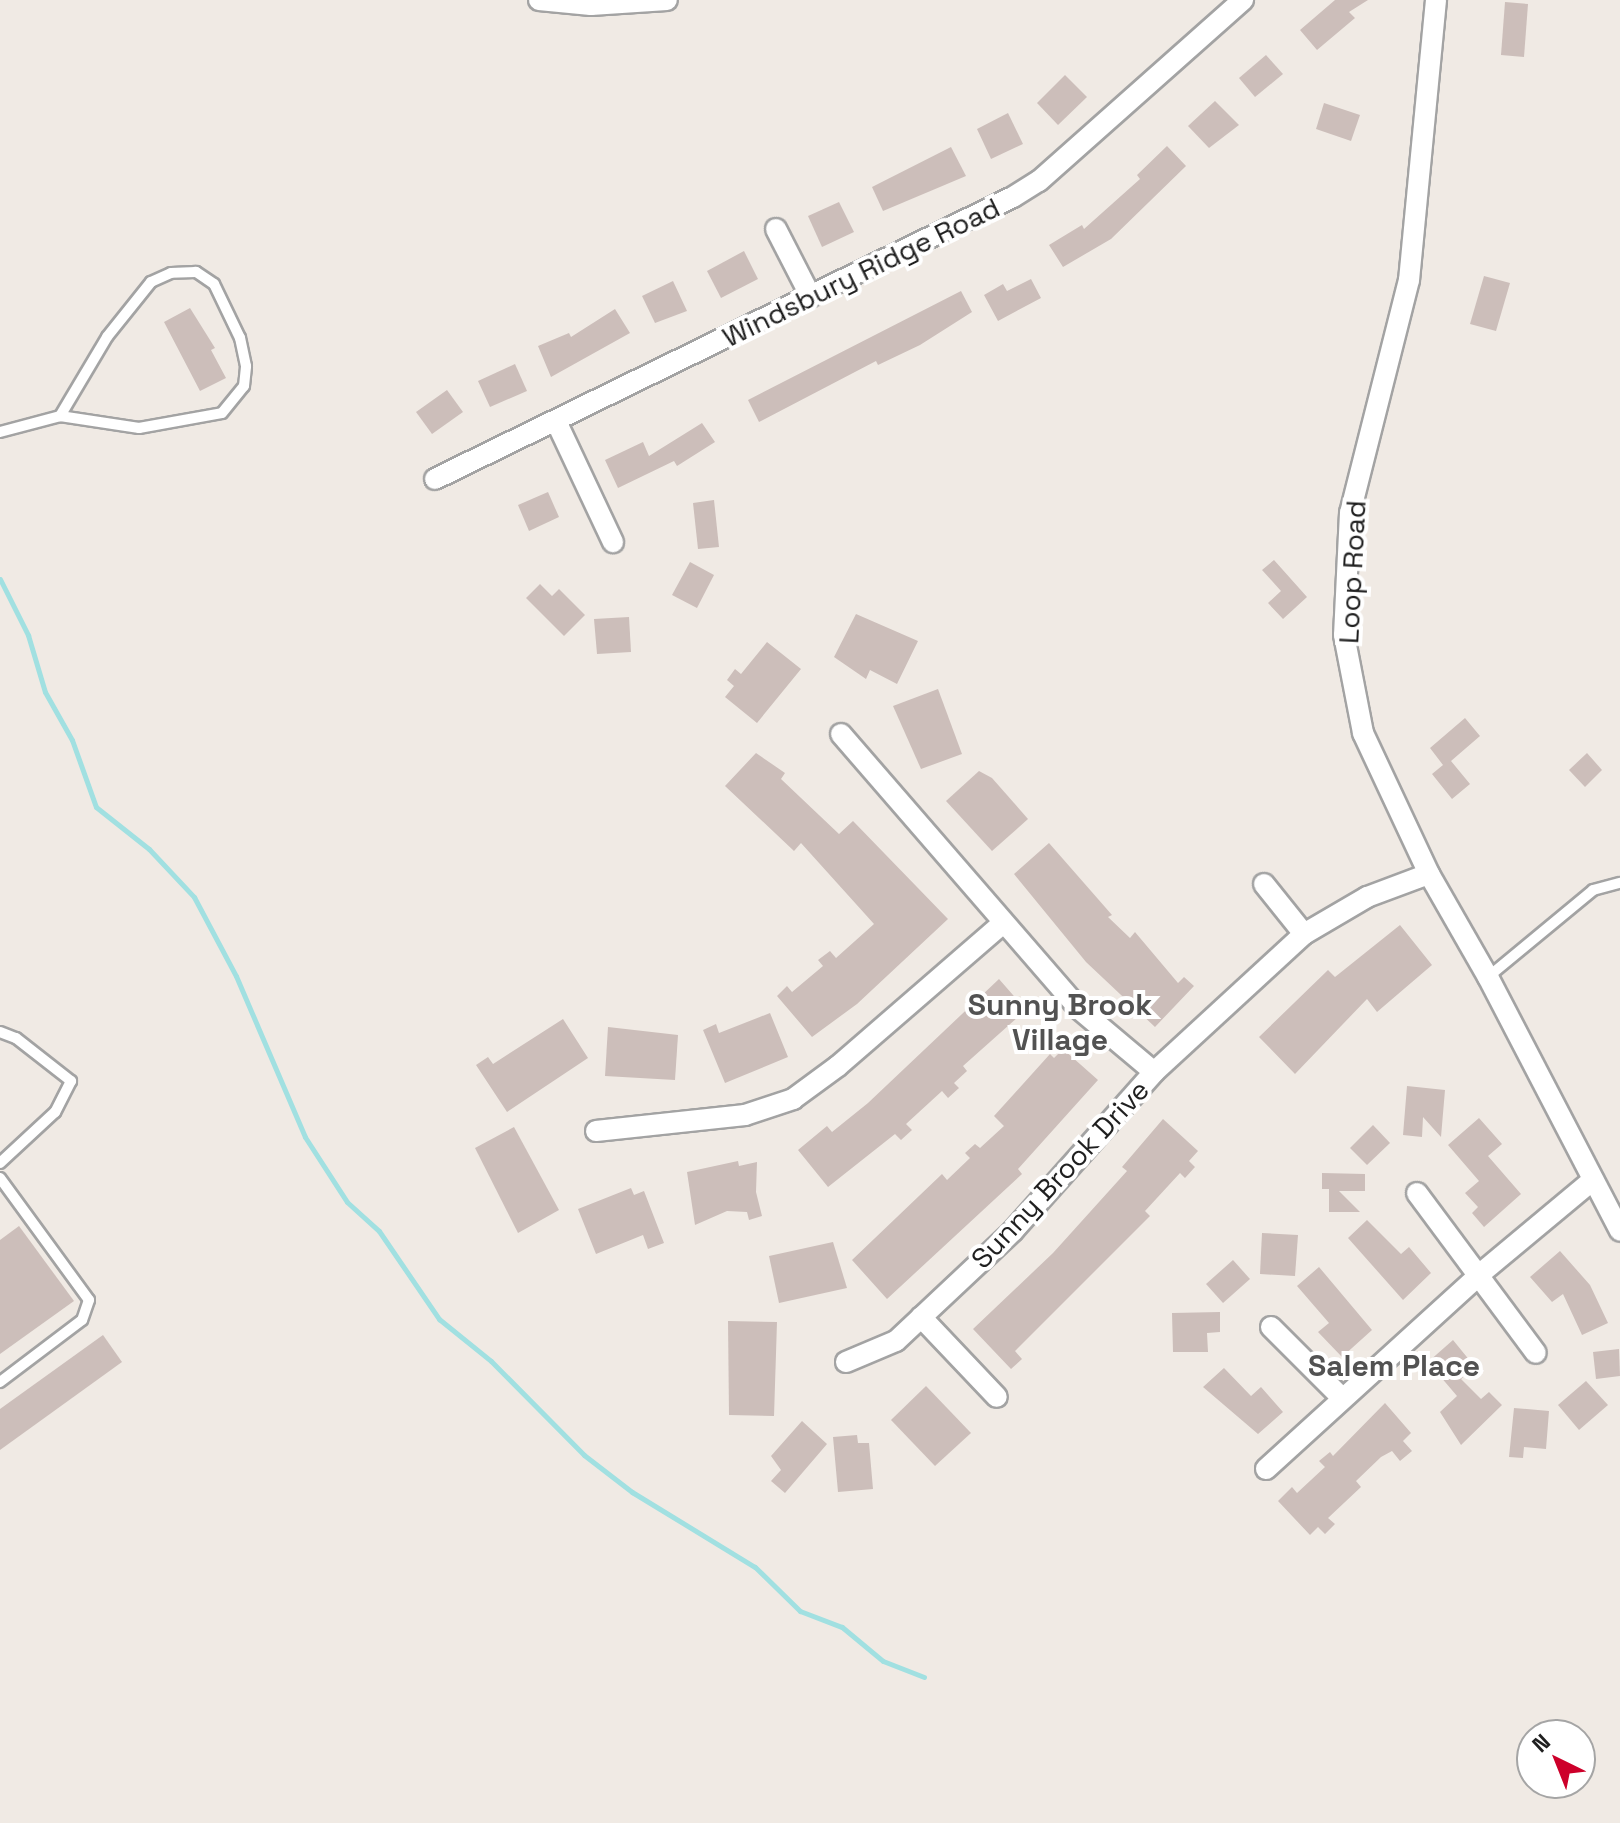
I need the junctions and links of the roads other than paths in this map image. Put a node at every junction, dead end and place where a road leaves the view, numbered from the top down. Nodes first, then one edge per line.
1 (539, 0) edge
2 (667, 0) edge
3 (1243, 0) edge
4 (1436, 0) edge
5 (776, 229) dead end
6 (811, 297) junction
7 (60, 416) junction
8 (556, 421) junction
9 (0, 432) edge
10 (435, 479) dead end
11 (613, 542) dead end
12 (841, 734) dead end
13 (1429, 874) junction
14 (1620, 883) edge
15 (1264, 884) dead end
16 (1002, 924) junction
17 (1304, 934) junction
18 (1488, 977) junction
19 (0, 1032) edge
20 (1154, 1072) junction
21 (596, 1131) dead end
22 (0, 1163) edge
23 (0, 1178) edge
24 (1593, 1180) junction
25 (1417, 1193) dead end
26 (1620, 1231) edge
27 (1480, 1274) junction
28 (921, 1317) junction
29 (1271, 1327) dead end
30 (1536, 1353) dead end
31 (846, 1362) dead end
32 (0, 1382) edge
33 (997, 1397) dead end
34 (1341, 1397) junction
35 (1266, 1469) dead end

1 - 2 street
3 - 6 street, Windsbury Ridge Road
4 - 13 street, Loop Road
5 - 6 street
6 - 8 street, Windsbury Ridge Road
7 - 7 lane
7 - 9 lane
8 - 10 street, Windsbury Ridge Road
8 - 11 street
12 - 16 street
13 - 17 street, Sunny Brook Drive
13 - 18 street, Loop Road
14 - 18 lane
15 - 17 street
16 - 20 street
16 - 21 street
17 - 20 street, Sunny Brook Drive
18 - 24 street, Loop Road
19 - 22 lane
20 - 28 street, Sunny Brook Drive
23 - 32 lane
24 - 26 street, Loop Road
24 - 27 street
25 - 27 street
27 - 30 street
27 - 34 street
28 - 31 street, Sunny Brook Drive
28 - 33 street
29 - 34 street
34 - 35 street

